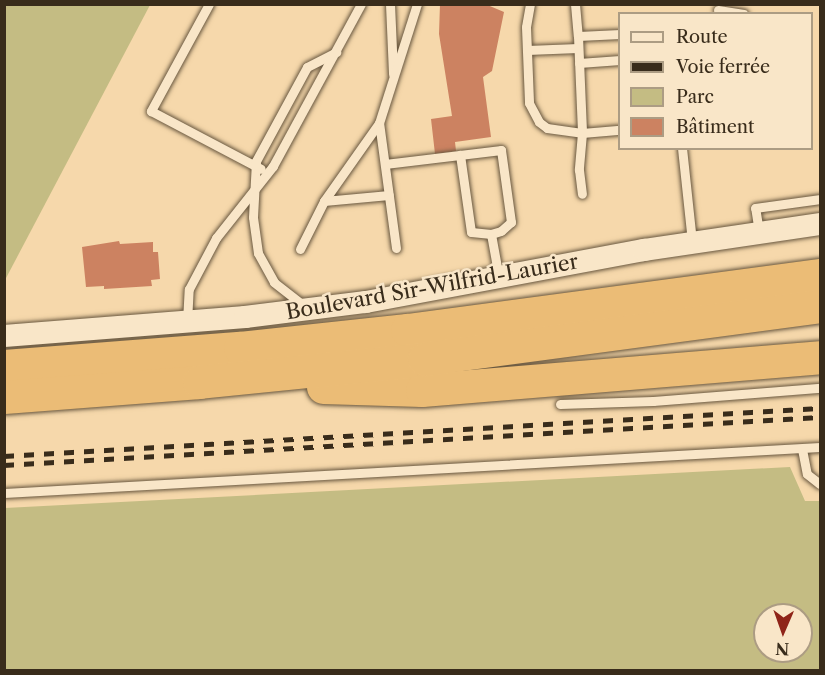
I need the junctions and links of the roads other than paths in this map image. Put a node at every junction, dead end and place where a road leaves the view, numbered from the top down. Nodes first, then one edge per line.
1 (209, 4) edge
2 (361, 4) edge
3 (390, 4) edge
4 (417, 4) edge
5 (530, 4) edge
6 (575, 4) edge
7 (728, 4) edge
8 (718, 9) edge
9 (734, 12) edge
10 (618, 34) edge
11 (578, 36) junction
12 (578, 48) junction
13 (527, 50) junction
14 (336, 52) junction
15 (618, 60) edge
16 (579, 63) junction
17 (393, 80) junction
18 (379, 123) junction
19 (618, 130) edge
20 (582, 133) junction
21 (682, 150) edge
22 (460, 156) junction
23 (385, 164) junction
24 (256, 167) junction
25 (268, 173) junction
26 (257, 189) junction
27 (582, 194) dead end
28 (389, 195) junction
29 (820, 199) edge
30 (324, 201) junction
31 (820, 224) edge
32 (759, 232) junction
33 (491, 234) junction
34 (692, 242) junction
35 (396, 248) dead end
36 (300, 249) dead end
37 (820, 275) edge
38 (499, 278) junction
39 (820, 306) edge
40 (310, 310) junction
41 (187, 322) junction
42 (4, 336) edge
43 (820, 357) edge
44 (4, 366) edge
45 (199, 382) junction
46 (820, 388) edge
47 (4, 397) edge
48 (560, 404) dead end
49 (820, 447) edge
50 (802, 449) junction
51 (820, 484) edge
52 (4, 493) edge

1 - 24 lane
2 - 14 lane
3 - 17 lane
4 - 17 lane
5 - 13 lane
6 - 11 lane
7 - 8 lane
8 - 9 lane
10 - 11 lane
11 - 12 lane
12 - 13 lane
12 - 16 lane
13 - 20 lane
14 - 24 lane
14 - 25 lane
15 - 16 lane
16 - 20 lane
17 - 18 lane
18 - 23 lane
18 - 30 lane
19 - 20 lane
20 - 27 lane
21 - 34 lane
22 - 23 lane
22 - 33 lane
22 - 33 lane
23 - 28 lane
24 - 25 lane
24 - 26 lane
25 - 26 lane
26 - 40 lane
26 - 41 lane
28 - 30 lane
28 - 35 lane
29 - 32 lane
30 - 36 lane
31 - 32 street, Boulevard Sir-Wilfrid-Laurier
32 - 34 street, Boulevard Sir-Wilfrid-Laurier
33 - 38 lane
34 - 38 street, Boulevard Sir-Wilfrid-Laurier
37 - 44 highway, Boulevard Sir-Wilfrid-Laurier
38 - 40 street, Boulevard Sir-Wilfrid-Laurier
39 - 45 highway
40 - 41 street, Boulevard Sir-Wilfrid-Laurier
41 - 42 street, Boulevard Sir-Wilfrid-Laurier
43 - 45 highway
45 - 47 highway
46 - 48 lane
49 - 50 lane
50 - 51 lane
50 - 52 lane

